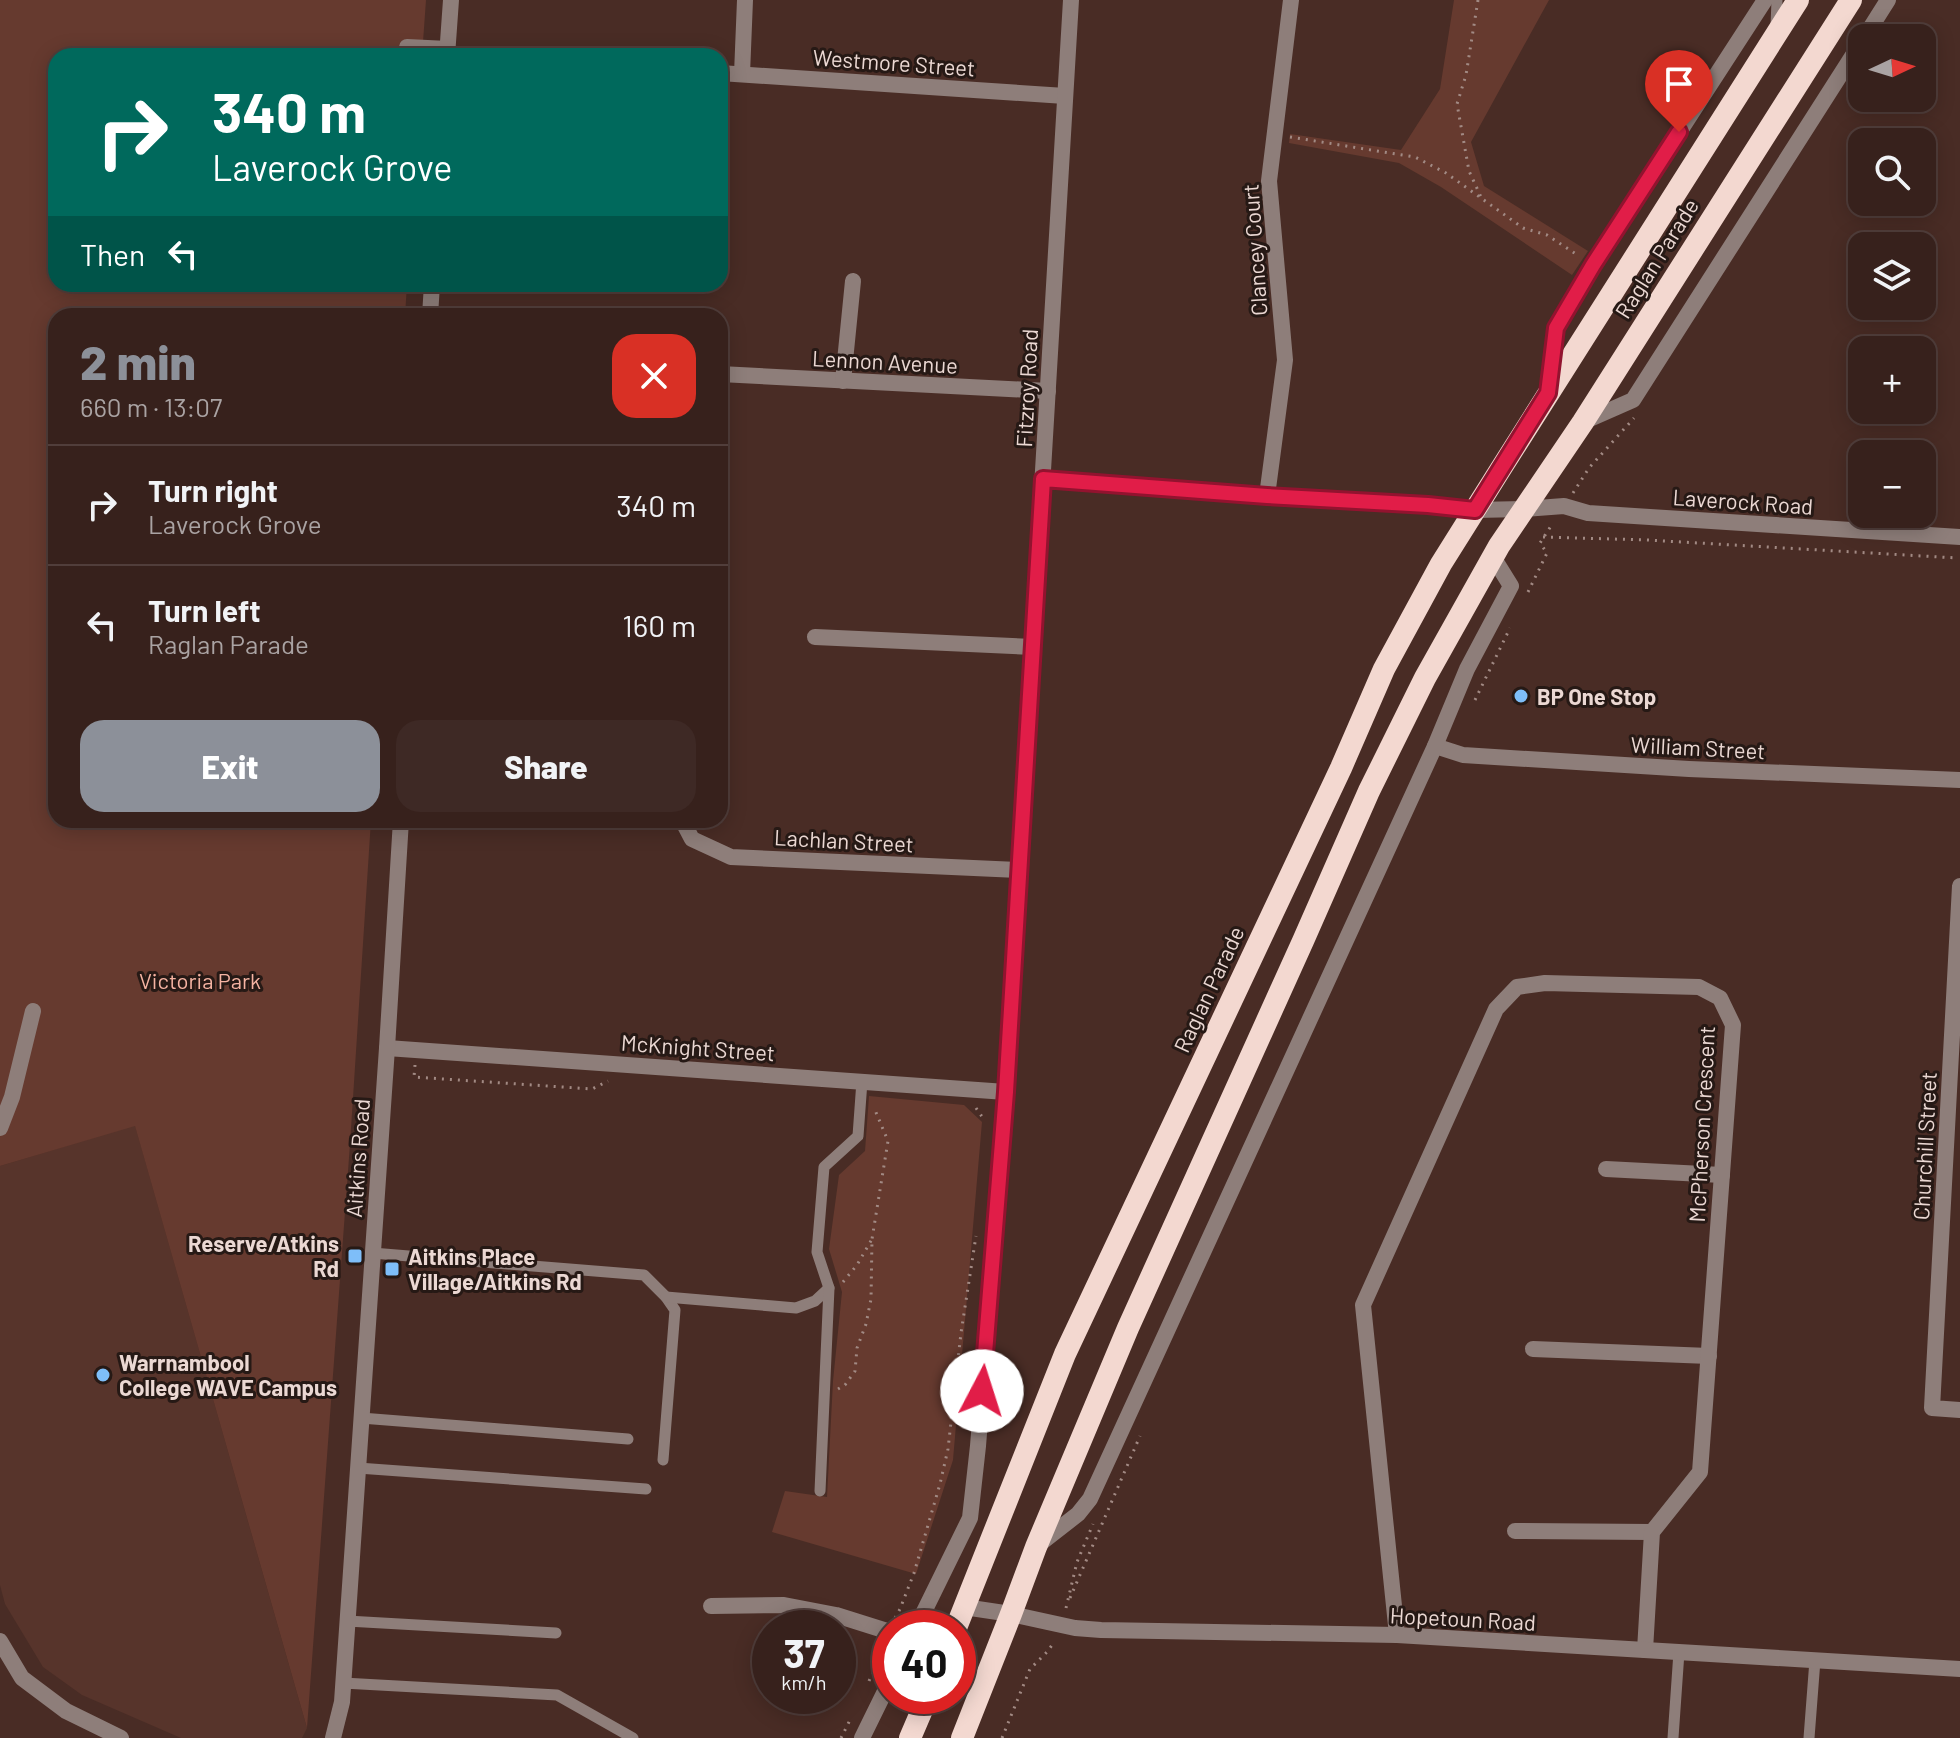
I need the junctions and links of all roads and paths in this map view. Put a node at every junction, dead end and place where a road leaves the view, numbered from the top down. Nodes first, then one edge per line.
1 (451, 0) edge
2 (745, 0) edge
3 (1071, 0) edge
4 (1291, 0) edge
5 (1478, 0) edge
6 (1765, 0) edge
7 (1777, 0) edge
8 (1798, 0) edge
9 (1851, 0) edge
10 (1888, 0) edge
11 (1873, 24) edge
12 (1776, 34) junction
13 (407, 47) dead end
14 (415, 48) edge
15 (448, 48) edge
16 (1848, 63) edge
17 (728, 73) edge
18 (742, 74) junction
19 (1065, 96) junction
20 (1274, 135) junction
21 (1481, 197) junction
22 (1593, 265) junction
23 (853, 281) dead end
24 (728, 374) edge
25 (843, 381) junction
26 (1048, 391) junction
27 (1548, 393) junction
28 (1583, 422) junction
29 (1043, 479) junction
30 (1267, 496) junction
31 (1524, 509) junction
32 (1475, 510) junction
33 (1543, 537) dead end
34 (1959, 543) edge
35 (1493, 557) junction
36 (815, 637) dead end
37 (1033, 647) junction
38 (1435, 746) junction
39 (1960, 780) edge
40 (401, 828) edge
41 (686, 828) edge
42 (1019, 870) junction
43 (1960, 886) edge
44 (33, 1011) dead end
45 (387, 1048) junction
46 (862, 1081) junction
47 (1006, 1092) junction
48 (0, 1128) edge
49 (1606, 1169) dead end
50 (1722, 1175) junction
51 (872, 1239) junction
52 (372, 1253) junction
53 (829, 1288) junction
54 (666, 1297) junction
55 (1533, 1349) dead end
56 (1709, 1356) junction
57 (825, 1394) junction
58 (1960, 1410) edge
59 (361, 1418) junction
60 (628, 1439) dead end
61 (663, 1460) dead end
62 (358, 1468) junction
63 (646, 1489) dead end
64 (820, 1491) dead end
65 (1515, 1531) dead end
66 (1652, 1532) junction
67 (1036, 1547) junction
68 (711, 1606) dead end
69 (925, 1610) edge
70 (963, 1610) edge
71 (1011, 1614) junction
72 (976, 1617) edge
73 (347, 1621) junction
74 (872, 1626) edge
75 (556, 1633) dead end
76 (1397, 1635) junction
77 (0, 1641) edge
78 (1054, 1642) dead end
79 (1645, 1650) junction
80 (1679, 1652) junction
81 (1815, 1660) junction
82 (1960, 1669) edge
83 (872, 1674) edge
84 (869, 1681) dead end
85 (343, 1683) junction
86 (853, 1714) edge
87 (874, 1714) edge
88 (920, 1714) edge
89 (121, 1738) edge
90 (333, 1738) edge
91 (633, 1738) edge
92 (841, 1738) edge
93 (862, 1738) edge
94 (910, 1738) edge
95 (962, 1738) edge
96 (1002, 1738) edge
97 (1673, 1738) edge
98 (1809, 1738) edge

1 - 15 street
2 - 18 street
3 - 19 street, Fitzroy Road
4 - 20 street, Clancey Court
5 - 21 path
6 - 22 street, Raglan Parade
7 - 12 lane
8 - 12 highway, Raglan Parade
9 - 28 highway, Raglan Parade
10 - 11 street
12 - 27 highway, Raglan Parade
13 - 14 street
16 - 28 street
17 - 18 street, Westmore Street
18 - 19 street, Westmore Street
19 - 26 street, Fitzroy Road
20 - 21 path
20 - 30 street, Clancey Court
21 - 22 path
22 - 27 street, Raglan Parade
23 - 25 street
24 - 25 street, Lennon Avenue
25 - 26 street, Lennon Avenue
26 - 29 street, Fitzroy Road
27 - 32 highway, Raglan Parade
28 - 31 highway, Raglan Parade
29 - 30 street, Laverock Road
29 - 37 street, Fitzroy Road
30 - 32 street, Laverock Road
31 - 32 street, Laverock Road
31 - 34 street, Laverock Road
31 - 35 highway, Raglan Parade
32 - 70 highway, Raglan Parade
33 - 34 path
35 - 38 street
35 - 67 highway, Raglan Parade
36 - 37 street
37 - 42 street, Fitzroy Road
38 - 39 street, William Street
38 - 67 street
40 - 45 street, Aitkins Road
41 - 42 street, Lachlan Street
42 - 47 street, Fitzroy Road
43 - 58 street, Churchill Street
44 - 48 street
45 - 46 street, McKnight Street
45 - 52 street, Aitkins Road
46 - 47 street, McKnight Street
46 - 51 path
46 - 53 lane
47 - 69 street, Fitzroy Road
49 - 50 street
50 - 56 street, McPherson Crescent
50 - 76 street, McPherson Crescent
51 - 53 path
51 - 57 path
52 - 54 lane
52 - 59 street, Aitkins Road
53 - 54 lane
53 - 57 lane
54 - 61 lane
55 - 56 street
56 - 66 street, McPherson Crescent
57 - 64 lane
59 - 60 lane
59 - 62 street, Aitkins Road
62 - 63 lane
62 - 73 street, Aitkins Road
65 - 66 street
66 - 79 street
67 - 71 highway, Raglan Parade
68 - 74 street
71 - 72 street, Hopetoun Road
71 - 76 street, Hopetoun Road
71 - 95 highway, Raglan Parade
73 - 75 lane
73 - 85 street, Aitkins Road
76 - 79 street, Hopetoun Road
77 - 89 street
78 - 96 path
79 - 80 street, Hopetoun Road
80 - 81 street, Hopetoun Road
80 - 97 lane
81 - 82 street, Hopetoun Road
81 - 98 lane
83 - 84 path
85 - 90 street, Aitkins Road
85 - 91 lane
86 - 92 path
87 - 93 street
88 - 94 highway

